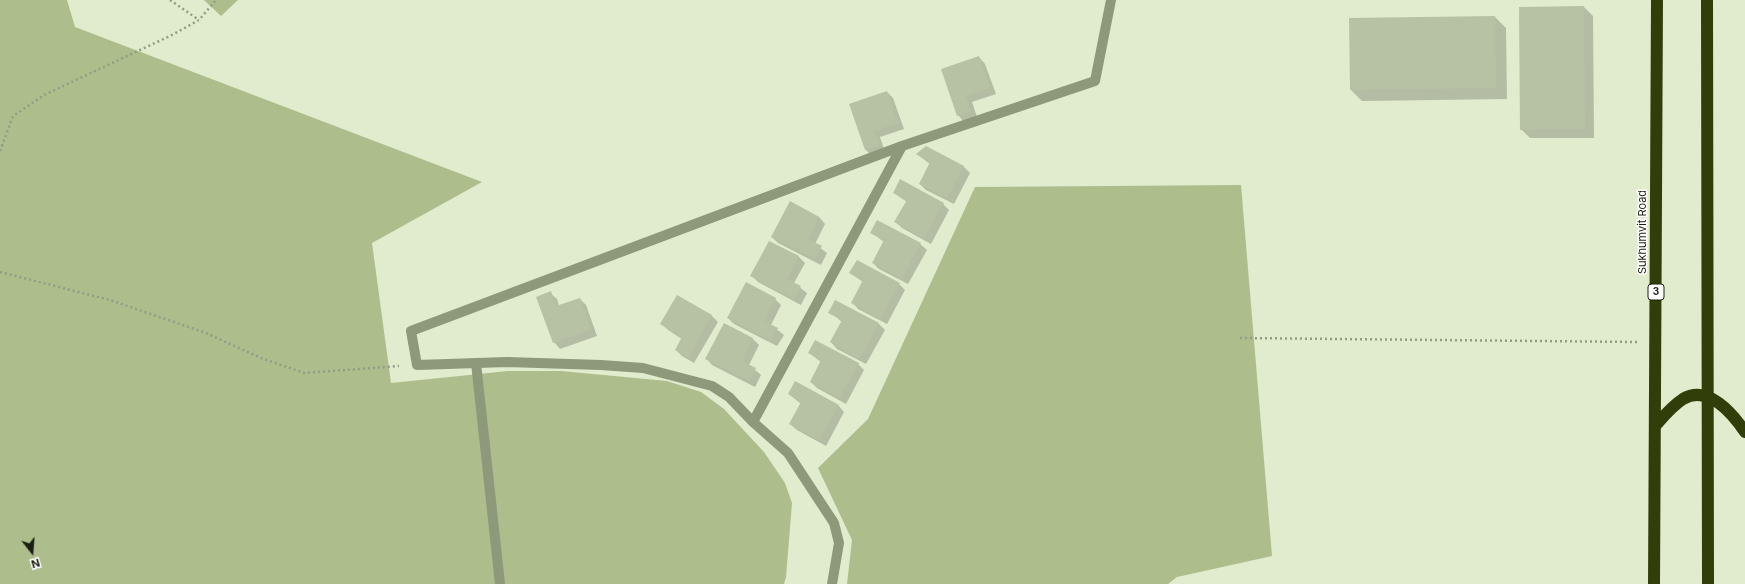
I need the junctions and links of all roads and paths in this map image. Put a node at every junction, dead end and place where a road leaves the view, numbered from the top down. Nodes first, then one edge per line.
1 (170, 0) edge
2 (216, 0) edge
3 (1110, 0) edge
4 (1657, 0) edge
5 (1707, 0) edge
6 (198, 20) junction
7 (902, 146) junction
8 (0, 151) edge
9 (0, 272) edge
10 (1240, 338) dead end
11 (1656, 342) junction
12 (476, 363) junction
13 (417, 365) junction
14 (753, 422) junction
15 (1656, 425) junction
16 (1745, 432) edge
17 (500, 584) edge
18 (832, 584) edge
19 (1654, 584) edge
20 (1708, 584) edge

1 - 6 path
2 - 6 path
3 - 7 street
4 - 11 highway, Sukhumvit Road / 3
5 - 20 highway, bridge
6 - 8 path
7 - 13 street
7 - 14 street
9 - 13 path
10 - 11 path
11 - 15 highway, Sukhumvit Road / 3
12 - 13 street
12 - 14 street
12 - 17 street
14 - 18 street
15 - 16 highway
15 - 19 highway, Sukhumvit Road / 3

